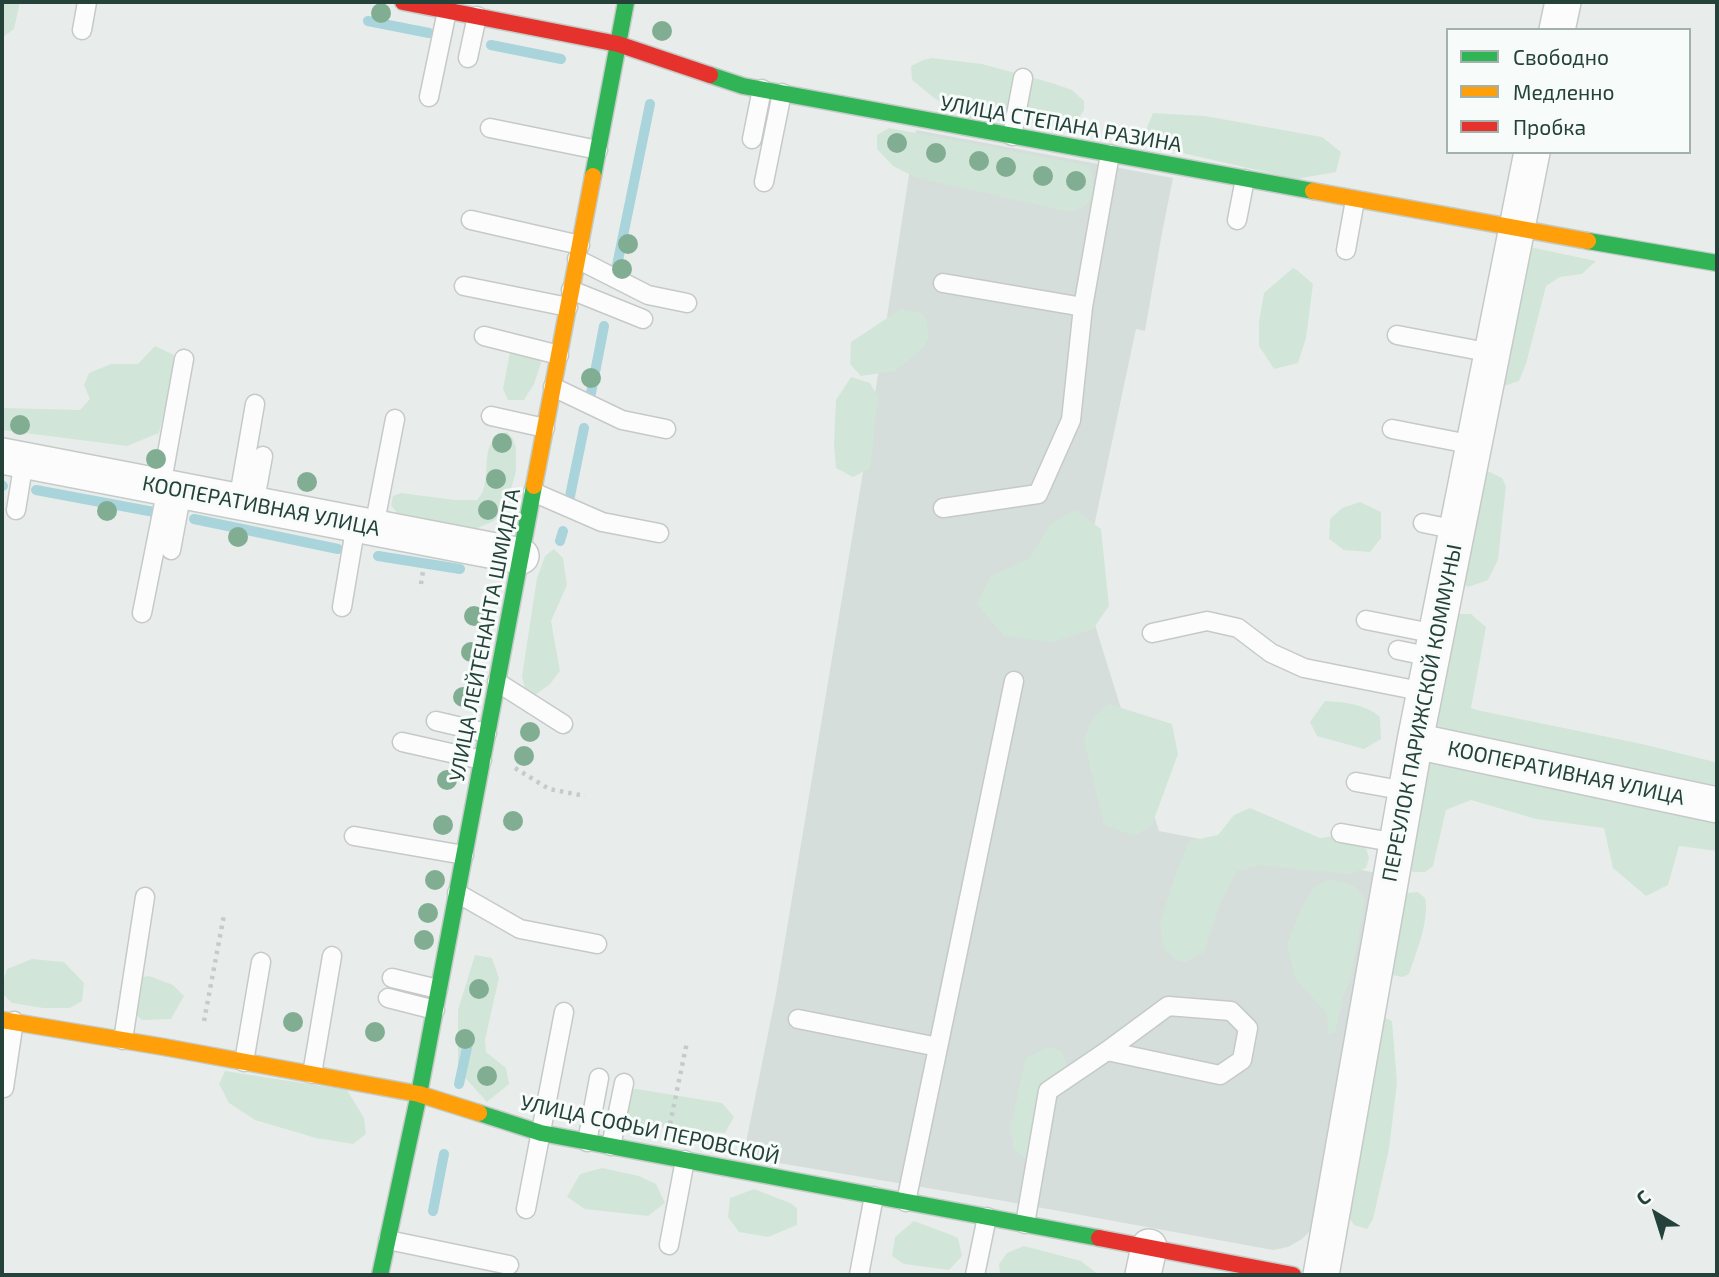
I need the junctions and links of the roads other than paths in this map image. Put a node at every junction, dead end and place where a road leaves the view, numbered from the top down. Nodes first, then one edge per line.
1 (88, 2) edge
2 (403, 2) edge
3 (626, 2) edge
4 (1563, 2) edge
5 (447, 11) junction
6 (477, 16) junction
7 (1558, 28) edge
8 (82, 30) dead end
9 (618, 44) junction
10 (468, 58) dead end
11 (1023, 78) dead end
12 (762, 89) junction
13 (782, 93) junction
14 (429, 97) dead end
15 (490, 128) dead end
16 (1012, 136) junction
17 (752, 139) dead end
18 (598, 150) junction
19 (1110, 154) junction
20 (1532, 154) edge
21 (1245, 179) junction
22 (764, 182) dead end
23 (1355, 200) junction
24 (471, 220) dead end
25 (1237, 220) dead end
26 (1516, 229) junction
27 (1346, 250) dead end
28 (578, 252) junction
29 (1717, 263) edge
30 (943, 283) dead end
31 (464, 286) dead end
32 (570, 298) junction
33 (687, 303) dead end
34 (1083, 307) junction
35 (643, 319) dead end
36 (1397, 335) dead end
37 (484, 336) dead end
38 (1492, 353) junction
39 (559, 355) junction
40 (184, 359) dead end
41 (553, 387) junction
42 (255, 404) dead end
43 (491, 416) dead end
44 (395, 419) dead end
45 (545, 428) junction
46 (666, 429) dead end
47 (1392, 429) dead end
48 (1474, 445) junction
49 (263, 456) dead end
50 (13, 458) edge
51 (170, 488) junction
52 (533, 492) junction
53 (246, 503) junction
54 (943, 508) dead end
55 (16, 510) dead end
56 (1423, 523) dead end
57 (365, 526) junction
58 (1457, 530) junction
59 (659, 533) dead end
60 (171, 550) dead end
61 (521, 556) junction
62 (342, 607) dead end
63 (142, 613) dead end
64 (1366, 620) dead end
65 (1152, 633) dead end
66 (1434, 646) junction
67 (1398, 650) dead end
68 (1014, 681) dead end
69 (497, 682) junction
70 (1425, 692) junction
71 (436, 721) dead end
72 (563, 724) dead end
73 (1415, 741) junction
74 (402, 742) dead end
75 (485, 747) junction
76 (1356, 782) dead end
77 (1406, 791) junction
78 (1717, 805) edge
79 (1341, 833) dead end
80 (354, 836) dead end
81 (1397, 843) junction
82 (464, 855) junction
83 (457, 893) junction
84 (145, 897) dead end
85 (597, 944) dead end
86 (332, 956) dead end
87 (261, 962) dead end
88 (393, 978) dead end
89 (438, 989) junction
90 (388, 999) dead end
91 (435, 1010) junction
92 (564, 1012) dead end
93 (798, 1019) dead end
94 (8, 1021) edge
95 (123, 1040) junction
96 (938, 1047) junction
97 (1108, 1051) junction
98 (244, 1062) junction
99 (312, 1074) junction
100 (599, 1078) dead end
101 (624, 1083) dead end
102 (4, 1088) dead end
103 (419, 1094) junction
104 (541, 1133) junction
105 (587, 1142) junction
106 (611, 1146) junction
107 (685, 1160) junction
108 (874, 1196) junction
109 (906, 1202) junction
110 (526, 1209) dead end
111 (988, 1217) junction
112 (1025, 1224) junction
113 (388, 1240) junction
114 (669, 1245) dead end
115 (1146, 1261) edge
116 (509, 1265) dead end
117 (380, 1275) edge
118 (859, 1275) edge
119 (975, 1275) edge
120 (1293, 1275) edge
121 (1321, 1275) edge

1 - 8 lane
2 - 5 street, УЛИЦА СТЕПАНА РАЗИНА
3 - 9 street, УЛИЦА ЛЕЙТЕНАНТА ШМИДТА
4 - 7 street
5 - 6 street, УЛИЦА СТЕПАНА РАЗИНА
5 - 14 lane
6 - 9 street, УЛИЦА СТЕПАНА РАЗИНА
6 - 10 lane
9 - 12 street, УЛИЦА СТЕПАНА РАЗИНА
9 - 18 street, УЛИЦА ЛЕЙТЕНАНТА ШМИДТА
11 - 16 lane
12 - 13 street, УЛИЦА СТЕПАНА РАЗИНА
12 - 17 lane
13 - 16 street, УЛИЦА СТЕПАНА РАЗИНА
13 - 22 lane
15 - 18 lane
16 - 19 street, УЛИЦА СТЕПАНА РАЗИНА
18 - 28 street, УЛИЦА ЛЕЙТЕНАНТА ШМИДТА
19 - 21 street, УЛИЦА СТЕПАНА РАЗИНА
19 - 34 lane
20 - 26 street, ПЕРЕУЛОК ПАРИЖСКОЙ КОММУНЫ
21 - 23 street, УЛИЦА СТЕПАНА РАЗИНА
21 - 25 lane
23 - 26 street, УЛИЦА СТЕПАНА РАЗИНА
23 - 27 lane
24 - 28 lane
26 - 29 street, УЛИЦА СТЕПАНА РАЗИНА
26 - 38 street, ПЕРЕУЛОК ПАРИЖСКОЙ КОММУНЫ
28 - 32 street, УЛИЦА ЛЕЙТЕНАНТА ШМИДТА
28 - 33 lane
30 - 34 lane
31 - 32 lane
32 - 35 lane
32 - 39 street, УЛИЦА ЛЕЙТЕНАНТА ШМИДТА
34 - 54 lane
36 - 38 lane
37 - 39 lane
38 - 48 street, ПЕРЕУЛОК ПАРИЖСКОЙ КОММУНЫ
39 - 41 street, УЛИЦА ЛЕЙТЕНАНТА ШМИДТА
40 - 51 lane
41 - 45 street, УЛИЦА ЛЕЙТЕНАНТА ШМИДТА
41 - 46 lane
42 - 53 lane
43 - 45 lane
44 - 57 lane
45 - 52 street, УЛИЦА ЛЕЙТЕНАНТА ШМИДТА
47 - 48 lane
48 - 58 street, ПЕРЕУЛОК ПАРИЖСКОЙ КОММУНЫ
49 - 53 lane
50 - 51 street, КООПЕРАТИВНАЯ УЛИЦА
50 - 55 lane
51 - 53 street, КООПЕРАТИВНАЯ УЛИЦА
51 - 60 lane
51 - 63 lane
52 - 59 lane
52 - 61 street, УЛИЦА ЛЕЙТЕНАНТА ШМИДТА
53 - 57 street, КООПЕРАТИВНАЯ УЛИЦА
56 - 58 lane
57 - 61 street, КООПЕРАТИВНАЯ УЛИЦА
57 - 62 lane
58 - 66 street, ПЕРЕУЛОК ПАРИЖСКОЙ КОММУНЫ
61 - 69 street, УЛИЦА ЛЕЙТЕНАНТА ШМИДТА
64 - 66 lane
65 - 70 lane
66 - 67 lane
66 - 70 street, ПЕРЕУЛОК ПАРИЖСКОЙ КОММУНЫ
68 - 96 lane
69 - 72 lane
69 - 75 street, УЛИЦА ЛЕЙТЕНАНТА ШМИДТА
70 - 73 street, ПЕРЕУЛОК ПАРИЖСКОЙ КОММУНЫ
71 - 75 lane
73 - 77 street, ПЕРЕУЛОК ПАРИЖСКОЙ КОММУНЫ
73 - 78 street, КООПЕРАТИВНАЯ УЛИЦА
74 - 75 lane
75 - 82 street, УЛИЦА ЛЕЙТЕНАНТА ШМИДТА
76 - 77 lane
77 - 81 street, ПЕРЕУЛОК ПАРИЖСКОЙ КОММУНЫ
79 - 81 lane
80 - 82 lane
81 - 121 street, ПЕРЕУЛОК ПАРИЖСКОЙ КОММУНЫ
82 - 83 street, УЛИЦА ЛЕЙТЕНАНТА ШМИДТА
83 - 85 lane
83 - 89 street, УЛИЦА ЛЕЙТЕНАНТА ШМИДТА
84 - 95 lane
86 - 99 lane
87 - 98 lane
88 - 89 lane
89 - 91 street, УЛИЦА ЛЕЙТЕНАНТА ШМИДТА
90 - 91 lane
91 - 103 street, УЛИЦА ЛЕЙТЕНАНТА ШМИДТА
92 - 104 lane
93 - 96 lane
94 - 95 street, УЛИЦА СОФЬИ ПЕРОВСКОЙ
94 - 102 lane
95 - 98 street, УЛИЦА СОФЬИ ПЕРОВСКОЙ
96 - 109 lane
97 - 97 lane
97 - 112 lane
98 - 99 street, УЛИЦА СОФЬИ ПЕРОВСКОЙ
99 - 103 street, УЛИЦА СОФЬИ ПЕРОВСКОЙ
100 - 105 lane
101 - 106 lane
103 - 104 street, УЛИЦА СОФЬИ ПЕРОВСКОЙ
103 - 113 street, УЛИЦА ЛЕЙТЕНАНТА ШМИДТА
104 - 105 street, УЛИЦА СОФЬИ ПЕРОВСКОЙ
104 - 110 lane
105 - 106 street, УЛИЦА СОФЬИ ПЕРОВСКОЙ
106 - 107 street, УЛИЦА СОФЬИ ПЕРОВСКОЙ
107 - 108 street, УЛИЦА СОФЬИ ПЕРОВСКОЙ
107 - 114 lane
108 - 109 street, УЛИЦА СОФЬИ ПЕРОВСКОЙ
108 - 118 lane
109 - 111 street, УЛИЦА СОФЬИ ПЕРОВСКОЙ
111 - 112 street, УЛИЦА СОФЬИ ПЕРОВСКОЙ
111 - 119 lane
112 - 115 street, УЛИЦА СОФЬИ ПЕРОВСКОЙ
113 - 116 lane
113 - 117 street, УЛИЦА ЛЕЙТЕНАНТА ШМИДТА
115 - 120 street, УЛИЦА СОФЬИ ПЕРОВСКОЙ

